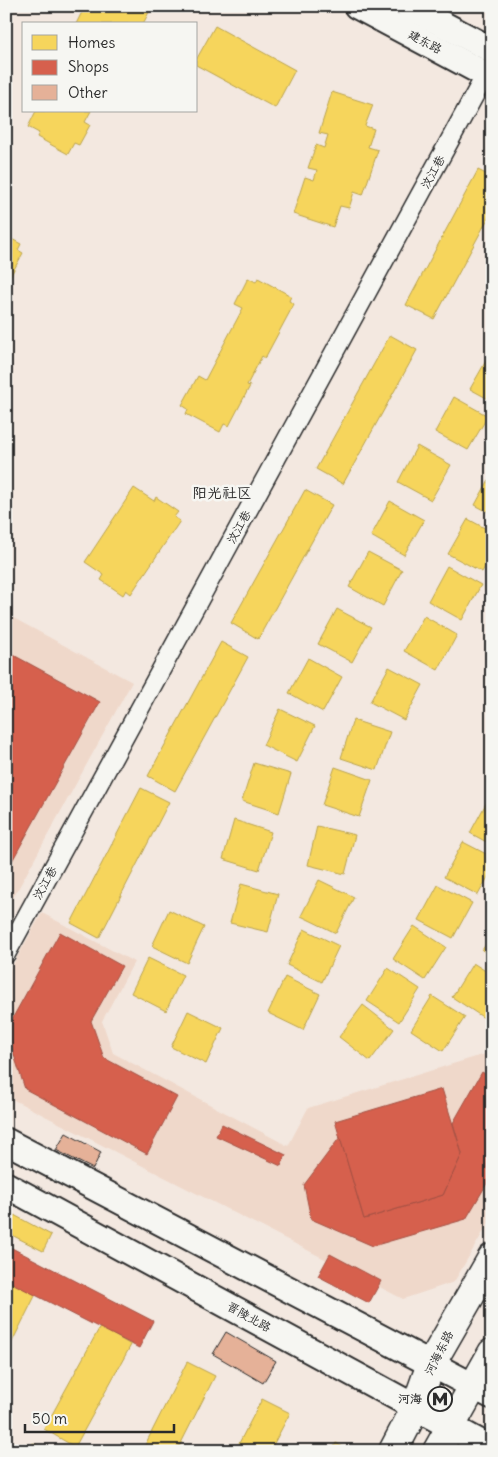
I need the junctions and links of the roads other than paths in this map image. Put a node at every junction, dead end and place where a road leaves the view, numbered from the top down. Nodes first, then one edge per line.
1 (358, 6) edge
2 (408, 6) edge
3 (492, 50) edge
4 (489, 76) edge
5 (6, 954) edge
6 (6, 1141) edge
7 (6, 1185) edge
8 (492, 1258) edge
9 (492, 1353) edge
10 (431, 1364) junction
11 (482, 1391) edge
12 (416, 1409) junction
13 (444, 1439) edge
14 (492, 1450) edge
15 (393, 1451) edge

1 - 4 main road, 建东路
2 - 3 main road, 建东路
4 - 5 street, 汶江巷
6 - 10 main road
7 - 12 main road, 晋陵北路
8 - 10 main road, 河海东路
9 - 11 main road
10 - 11 main road
10 - 12 main road, 河海东路
11 - 13 main road
12 - 13 main road, 晋陵北路
12 - 15 main road, 河海东路
13 - 14 main road, 晋陵北路

